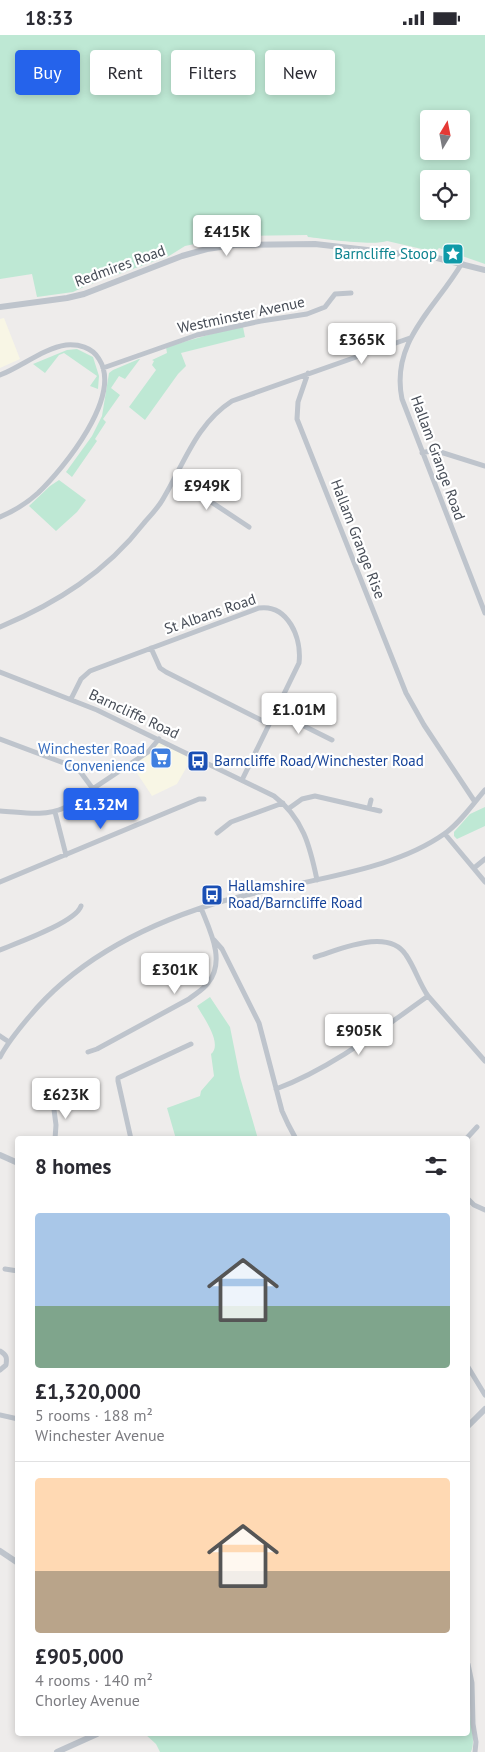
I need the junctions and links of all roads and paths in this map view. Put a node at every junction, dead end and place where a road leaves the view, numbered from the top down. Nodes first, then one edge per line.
1 (462, 263) junction
2 (485, 270) edge
3 (351, 293) dead end
4 (0, 307) edge
5 (410, 338) junction
6 (103, 368) junction
7 (308, 373) junction
8 (0, 375) edge
9 (422, 453) junction
10 (485, 466) edge
11 (175, 478) junction
12 (0, 517) edge
13 (249, 527) dead end
14 (485, 613) edge
15 (0, 627) edge
16 (151, 648) junction
17 (0, 672) edge
18 (71, 699) junction
19 (276, 712) junction
20 (269, 724) junction
21 (0, 739) edge
22 (159, 739) junction
23 (332, 740) dead end
24 (242, 780) junction
25 (93, 789) junction
26 (485, 790) edge
27 (204, 799) dead end
28 (371, 800) dead end
29 (475, 802) junction
30 (283, 803) junction
31 (369, 808) junction
32 (288, 809) junction
33 (0, 811) edge
34 (380, 811) dead end
35 (55, 812) junction
36 (217, 833) dead end
37 (445, 834) junction
38 (66, 855) junction
39 (485, 859) edge
40 (474, 868) junction
41 (317, 880) junction
42 (485, 882) edge
43 (0, 883) edge
44 (81, 906) dead end
45 (201, 908) junction
46 (214, 940) junction
47 (0, 950) edge
48 (216, 954) junction
49 (225, 957) junction
50 (315, 957) dead end
51 (428, 996) junction
52 (0, 1036) edge
53 (9, 1042) junction
54 (191, 1044) dead end
55 (88, 1052) dead end
56 (0, 1057) edge
57 (485, 1061) edge
58 (276, 1089) junction
59 (53, 1102) dead end
60 (477, 1127) dead end
61 (54, 1136) edge
62 (130, 1136) edge
63 (294, 1136) edge
64 (469, 1136) edge
65 (0, 1155) edge
66 (15, 1162) edge
67 (470, 1201) edge
68 (485, 1210) edge
69 (5, 1269) dead end
70 (15, 1271) edge
71 (0, 1351) edge
72 (0, 1370) edge
73 (470, 1370) edge
74 (485, 1395) edge
75 (485, 1409) edge
76 (0, 1415) edge
77 (15, 1418) edge
78 (470, 1424) edge
79 (0, 1551) edge
80 (15, 1561) edge
81 (470, 1674) edge
82 (93, 1736) edge
83 (57, 1752) edge
84 (475, 1752) edge

1 - 2 street, Redmires Road
1 - 4 street, Redmires Road
1 - 5 street, Hallam Grange Road
3 - 6 street, Westminster Avenue
5 - 7 street
5 - 9 street, Hallam Grange Road
6 - 8 street
6 - 12 street
7 - 11 street
7 - 29 street, Hallam Grange Rise
9 - 10 street
9 - 14 street, Hallam Grange Road
11 - 13 street
11 - 15 street
16 - 18 street, St Albans Road
16 - 19 street, St Albans Road
16 - 20 street
17 - 18 street, Barncliffe Road
18 - 22 street, Barncliffe Road
19 - 20 street, St Albans Road
19 - 23 street
20 - 24 street, St Albans Road
21 - 25 street
22 - 24 street, Barncliffe Road
22 - 25 street
24 - 30 street, Barncliffe Road
25 - 35 street
26 - 29 street
27 - 38 street
28 - 31 street
29 - 37 street
30 - 32 street, Barncliffe Road
30 - 36 street
31 - 32 street
31 - 34 street
32 - 41 street, Barncliffe Road
33 - 35 street
35 - 38 street
37 - 40 street
37 - 41 street
38 - 43 street
39 - 40 street
40 - 42 street
41 - 45 street
44 - 47 street
45 - 46 street
45 - 53 street
46 - 48 street
46 - 49 street
48 - 49 street
48 - 55 street
49 - 58 street
50 - 51 street
51 - 57 street
51 - 58 street
52 - 53 street
53 - 56 street
54 - 62 street
58 - 63 street
59 - 61 street
60 - 64 street
65 - 66 street
67 - 68 street
69 - 70 street
71 - 72 street
73 - 74 street
75 - 78 street
76 - 77 street
79 - 80 street
81 - 84 street
82 - 83 street

